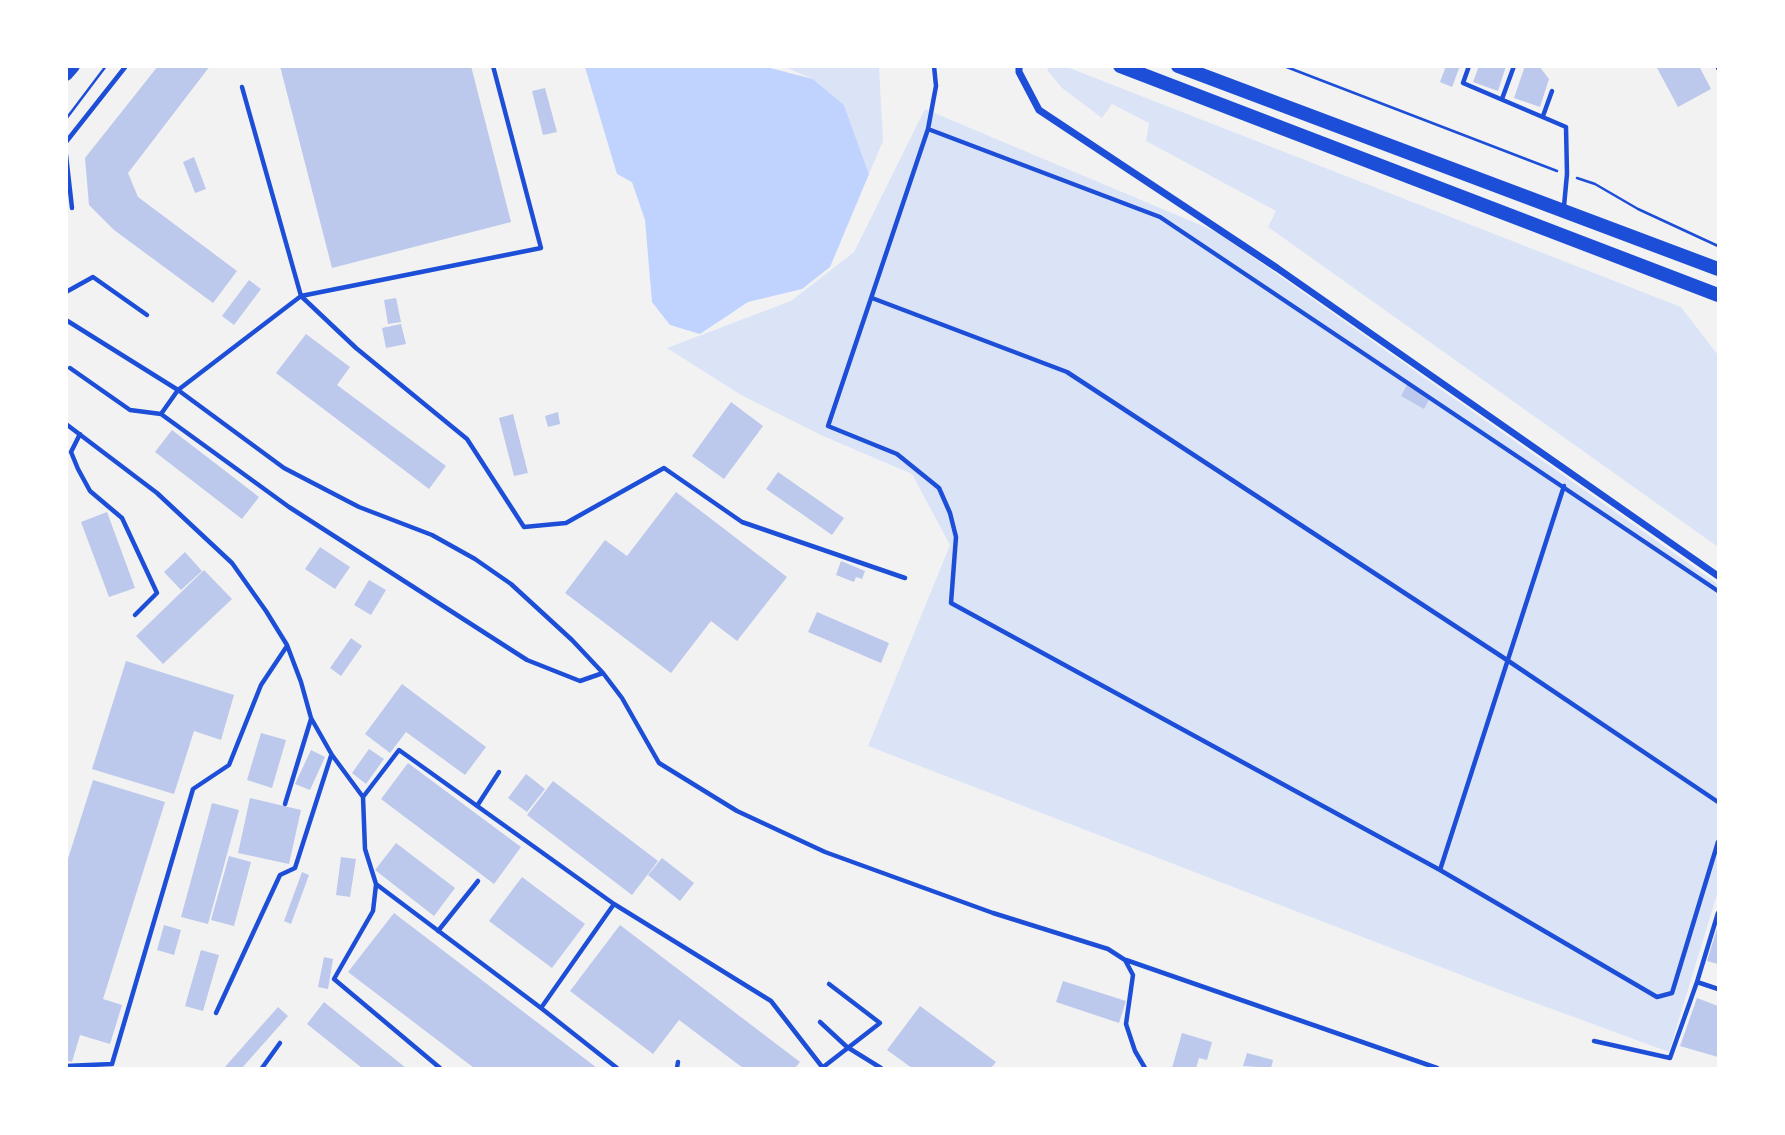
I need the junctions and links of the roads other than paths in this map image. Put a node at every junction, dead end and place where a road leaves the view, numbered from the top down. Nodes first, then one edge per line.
1 (72, 66) edge
2 (126, 66) edge
3 (494, 66) edge
4 (934, 66) edge
5 (1019, 66) edge
6 (1120, 66) edge
7 (1178, 66) edge
8 (1469, 66) edge
9 (1514, 66) edge
10 (66, 75) edge
11 (242, 88) dead end
12 (1552, 91) dead end
13 (1502, 99) junction
14 (1543, 116) junction
15 (928, 129) junction
16 (66, 142) edge
17 (66, 155) edge
18 (72, 208) dead end
19 (1563, 211) junction
20 (1718, 270) edge
21 (66, 292) edge
22 (1718, 295) edge
23 (302, 296) junction
24 (872, 298) junction
25 (147, 314) dead end
26 (66, 320) edge
27 (70, 368) dead end
28 (177, 390) junction
29 (161, 414) junction
30 (66, 424) edge
31 (80, 434) junction
32 (69, 454) edge
33 (1564, 486) junction
34 (1718, 576) edge
35 (905, 578) dead end
36 (1718, 591) edge
37 (135, 615) dead end
38 (287, 645) junction
39 (1507, 660) junction
40 (603, 673) junction
41 (311, 718) junction
42 (332, 755) junction
43 (499, 772) dead end
44 (363, 797) junction
45 (1718, 802) edge
46 (285, 804) dead end
47 (477, 806) junction
48 (1718, 842) edge
49 (1440, 870) junction
50 (478, 881) dead end
51 (376, 884) junction
52 (614, 904) junction
53 (1718, 913) edge
54 (438, 931) junction
55 (1125, 960) junction
56 (1697, 982) junction
57 (829, 984) dead end
58 (1718, 989) edge
59 (541, 1008) junction
60 (216, 1013) dead end
61 (820, 1022) dead end
62 (1594, 1041) dead end
63 (279, 1043) dead end
64 (847, 1047) junction
65 (66, 1066) edge
66 (822, 1068) edge
67 (262, 1069) edge
68 (440, 1069) edge
69 (617, 1069) edge
70 (881, 1069) edge
71 (1145, 1069) edge
72 (1437, 1069) edge

1 - 10 main road
2 - 16 lane
3 - 23 lane
4 - 15 lane
5 - 34 street
6 - 22 main road
7 - 19 main road
8 - 13 lane
9 - 13 lane
11 - 23 lane
12 - 14 lane
13 - 14 lane
14 - 19 lane
15 - 24 lane
15 - 33 lane
17 - 18 lane
19 - 20 main road
21 - 25 lane
23 - 28 lane
23 - 35 lane
24 - 39 lane
24 - 49 lane
26 - 28 lane
27 - 29 lane
28 - 29 lane
28 - 40 lane
29 - 40 lane
30 - 31 lane
31 - 32 lane
31 - 38 lane
32 - 37 lane
33 - 36 lane
33 - 39 lane
38 - 41 lane
38 - 65 lane
39 - 45 lane
39 - 49 lane
40 - 55 lane
41 - 42 lane
41 - 46 lane
42 - 44 lane
42 - 60 lane
43 - 47 lane
44 - 47 lane
44 - 51 lane
47 - 52 lane
48 - 49 lane
50 - 54 lane
51 - 54 lane
51 - 68 lane
52 - 59 lane
52 - 66 lane
53 - 56 lane
54 - 59 lane
55 - 71 lane
55 - 72 lane
56 - 58 lane
56 - 62 lane
57 - 64 lane
59 - 69 lane
61 - 64 lane
63 - 67 lane
64 - 66 lane
64 - 70 lane

